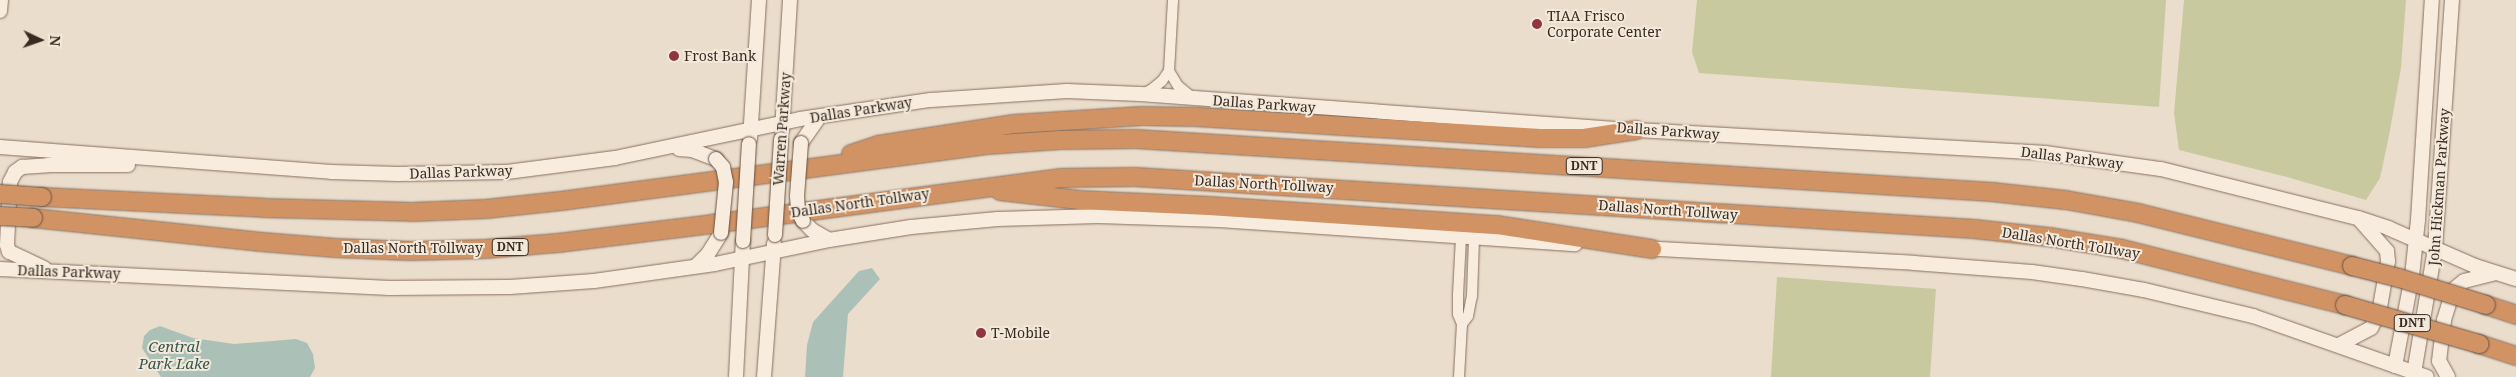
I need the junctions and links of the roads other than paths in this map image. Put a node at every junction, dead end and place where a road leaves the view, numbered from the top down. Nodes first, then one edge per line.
1 (1, 0) edge
2 (759, 0) edge
3 (780, 0) edge
4 (790, 0) edge
5 (1173, 0) edge
6 (2432, 0) edge
7 (2452, 0) edge
8 (0, 11) edge
9 (2430, 22) junction
10 (2450, 23) junction
11 (787, 49) junction
12 (1169, 71) junction
13 (1140, 94) junction
14 (1194, 99) junction
15 (819, 118) junction
16 (782, 125) junction
17 (1636, 130) junction
18 (750, 138) junction
19 (0, 147) edge
20 (668, 148) junction
21 (183, 160) junction
22 (810, 168) junction
23 (977, 188) junction
24 (0, 194) edge
25 (0, 217) edge
26 (2358, 218) junction
27 (1468, 238) junction
28 (829, 240) junction
29 (2416, 240) junction
30 (2436, 248) junction
31 (1652, 249) junction
32 (774, 252) junction
33 (742, 259) junction
34 (696, 266) junction
35 (0, 269) edge
36 (54, 271) junction
37 (2497, 273) junction
38 (2516, 280) edge
39 (2516, 315) edge
40 (2339, 345) junction
41 (2516, 356) edge
42 (2395, 366) junction
43 (2420, 375) edge
44 (736, 377) edge
45 (764, 377) edge
46 (1458, 377) edge
47 (2448, 377) edge

1 - 8 main road
2 - 18 main road
3 - 11 main road
4 - 11 main road, Warren Parkway
5 - 12 street
6 - 9 main road, John Hickman Parkway
7 - 10 main road, John Hickman Parkway
9 - 10 main road
9 - 29 main road, John Hickman Parkway
10 - 30 main road, John Hickman Parkway
11 - 16 main road, Warren Parkway
12 - 13 street
12 - 14 street
13 - 14 main road, Dallas Parkway
13 - 15 main road, Dallas Parkway
14 - 17 main road, Dallas Parkway
15 - 16 main road, Dallas Parkway
15 - 28 main road, bridge
16 - 18 main road, Dallas Parkway
16 - 32 main road, Warren Parkway, bridge
17 - 22 highway
17 - 26 main road, Dallas Parkway
18 - 20 main road, Dallas Parkway
18 - 33 main road, bridge
19 - 21 main road, Dallas Parkway
20 - 21 main road, Dallas Parkway
20 - 34 main road, bridge
21 - 36 main road
22 - 24 highway, DNT, bridge
22 - 39 highway, DNT, bridge
23 - 25 highway, Dallas North Tollway / DNT, bridge
23 - 31 highway
23 - 41 highway, Dallas North Tollway / DNT, bridge
26 - 29 main road, Dallas Parkway
26 - 40 main road
27 - 28 main road, Dallas Parkway
27 - 31 main road, Dallas Parkway
27 - 46 street
28 - 32 main road, Dallas Parkway
29 - 30 main road, Dallas Parkway
29 - 42 main road, John Hickman Parkway
30 - 37 main road, Dallas Parkway
30 - 43 main road, John Hickman Parkway
31 - 40 main road, Dallas Parkway
32 - 33 main road, Dallas Parkway
32 - 45 main road, Warren Parkway
33 - 34 main road, Dallas Parkway
33 - 44 main road
34 - 36 main road, Dallas Parkway
35 - 36 main road, Dallas Parkway
37 - 38 main road, Dallas Parkway
37 - 47 main road
40 - 42 main road, Dallas Parkway
42 - 43 main road, Dallas Parkway

